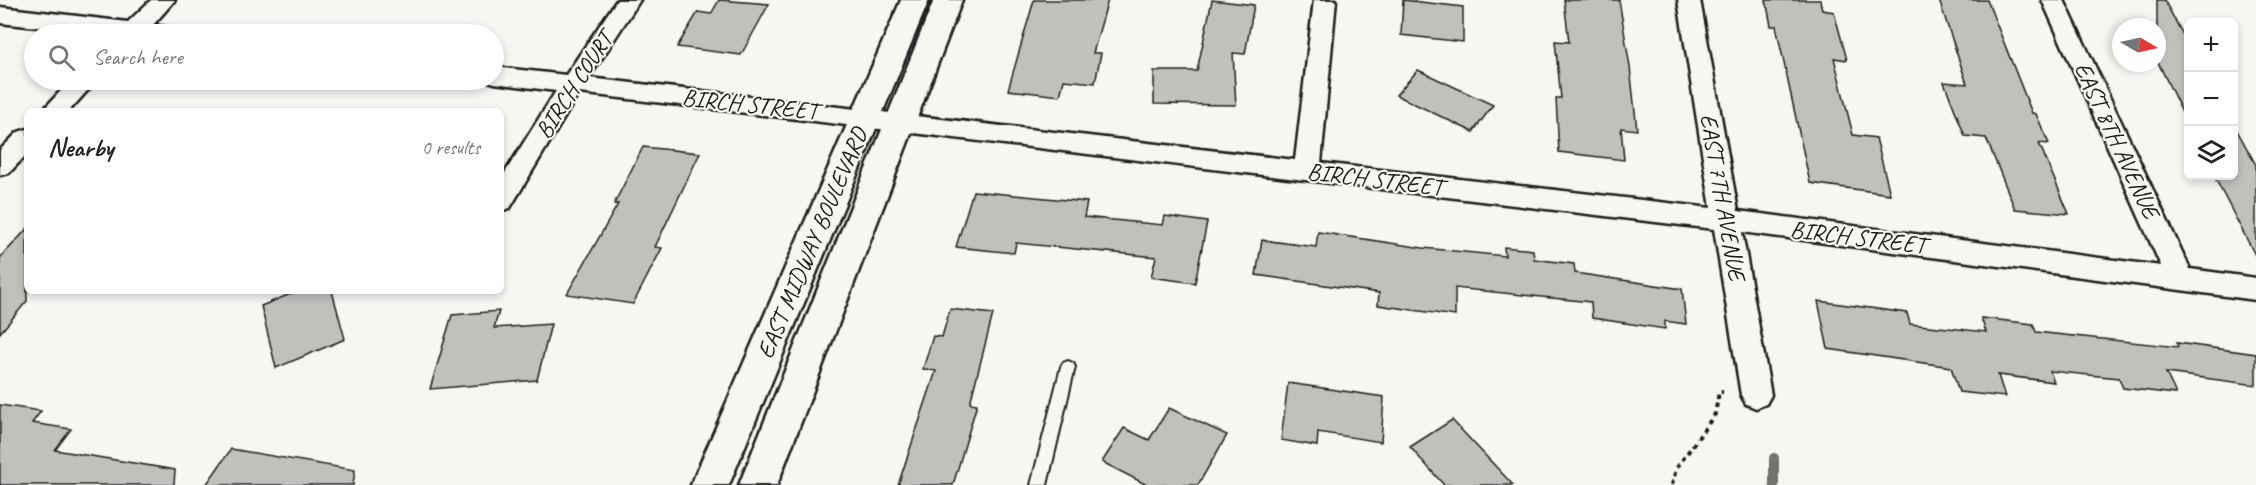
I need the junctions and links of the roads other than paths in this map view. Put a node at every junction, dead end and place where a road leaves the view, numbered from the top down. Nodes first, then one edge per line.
1 (164, 0) edge
2 (629, 0) edge
3 (915, 0) edge
4 (948, 0) edge
5 (1325, 0) edge
6 (1689, 0) edge
7 (2053, 0) edge
8 (0, 15) edge
9 (66, 24) edge
10 (141, 24) edge
11 (504, 76) edge
12 (572, 84) junction
13 (76, 90) edge
14 (57, 108) edge
15 (865, 117) junction
16 (900, 122) junction
17 (24, 141) edge
18 (0, 166) edge
19 (1307, 171) junction
20 (504, 196) edge
21 (1728, 220) junction
22 (2181, 280) junction
23 (2256, 289) edge
24 (1068, 367) dead end
25 (1756, 395) road end
26 (710, 485) edge
27 (758, 485) edge
28 (1039, 485) edge

1 - 10 street
2 - 12 street, BIRCH COURT
3 - 15 main road, EAST MIDWAY BOULEVARD
4 - 16 main road, EAST MIDWAY BOULEVARD
5 - 19 street
6 - 21 street, EAST 7TH AVENUE
7 - 22 street, EAST 8TH AVENUE
8 - 9 street
11 - 12 street, BIRCH STREET
12 - 15 street, BIRCH STREET
12 - 20 street, BIRCH COURT
13 - 14 street
15 - 16 street, BIRCH STREET
15 - 26 main road, EAST MIDWAY BOULEVARD
16 - 19 street, BIRCH STREET
16 - 27 main road, EAST MIDWAY BOULEVARD
17 - 18 street
19 - 21 street, BIRCH STREET
21 - 22 street, BIRCH STREET
21 - 25 street, EAST 7TH AVENUE
22 - 23 street, BIRCH STREET
24 - 28 lane

